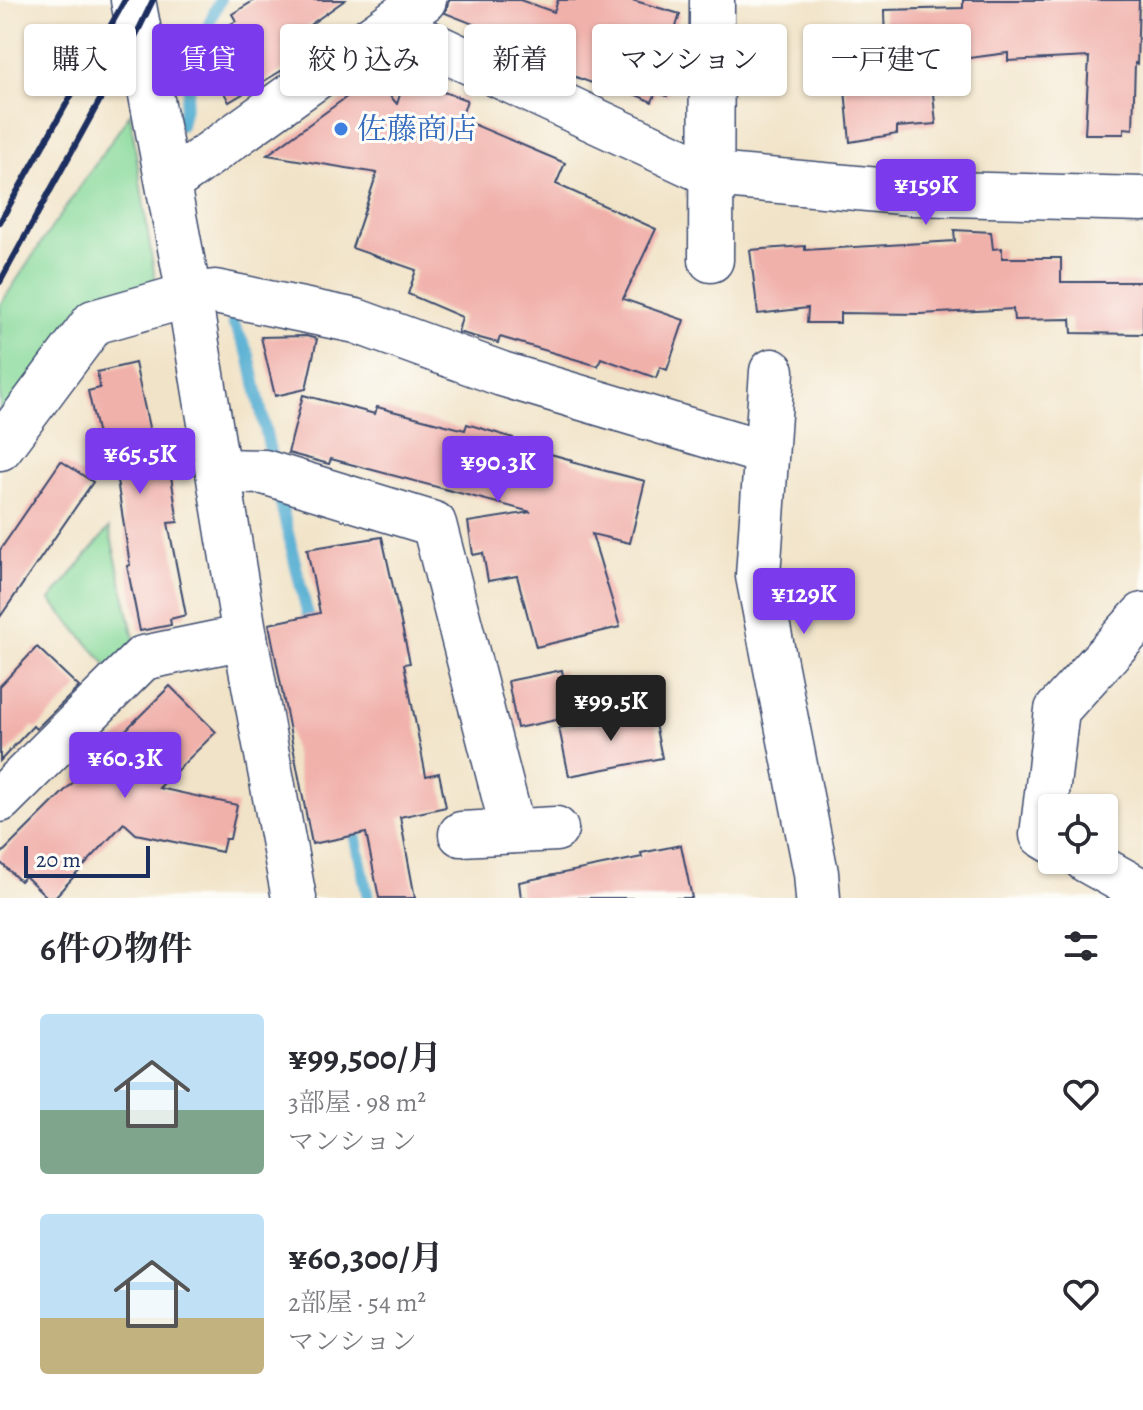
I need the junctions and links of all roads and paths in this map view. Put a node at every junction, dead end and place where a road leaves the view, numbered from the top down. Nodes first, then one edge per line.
1 (133, 0) edge
2 (712, 0) edge
3 (407, 13) edge
4 (713, 175) junction
5 (169, 183) junction
6 (1143, 199) edge
7 (711, 260) dead end
8 (189, 295) junction
9 (772, 371) dead end
10 (0, 448) edge
11 (766, 453) junction
12 (218, 471) junction
13 (1143, 615) edge
14 (245, 637) junction
15 (1047, 794) edge
16 (0, 800) edge
17 (556, 829) dead end
18 (513, 831) junction
19 (461, 834) dead end
20 (1111, 874) edge
21 (1143, 892) edge
22 (294, 898) edge
23 (818, 898) edge

1 - 5 street
2 - 4 street
3 - 4 street
3 - 5 street
4 - 6 street
4 - 7 street
5 - 8 street
8 - 10 street
8 - 11 street
8 - 12 street
9 - 11 street
11 - 23 street
12 - 14 street
12 - 18 street
13 - 15 street
14 - 16 street
14 - 22 street
17 - 18 street
18 - 19 street
20 - 21 street

